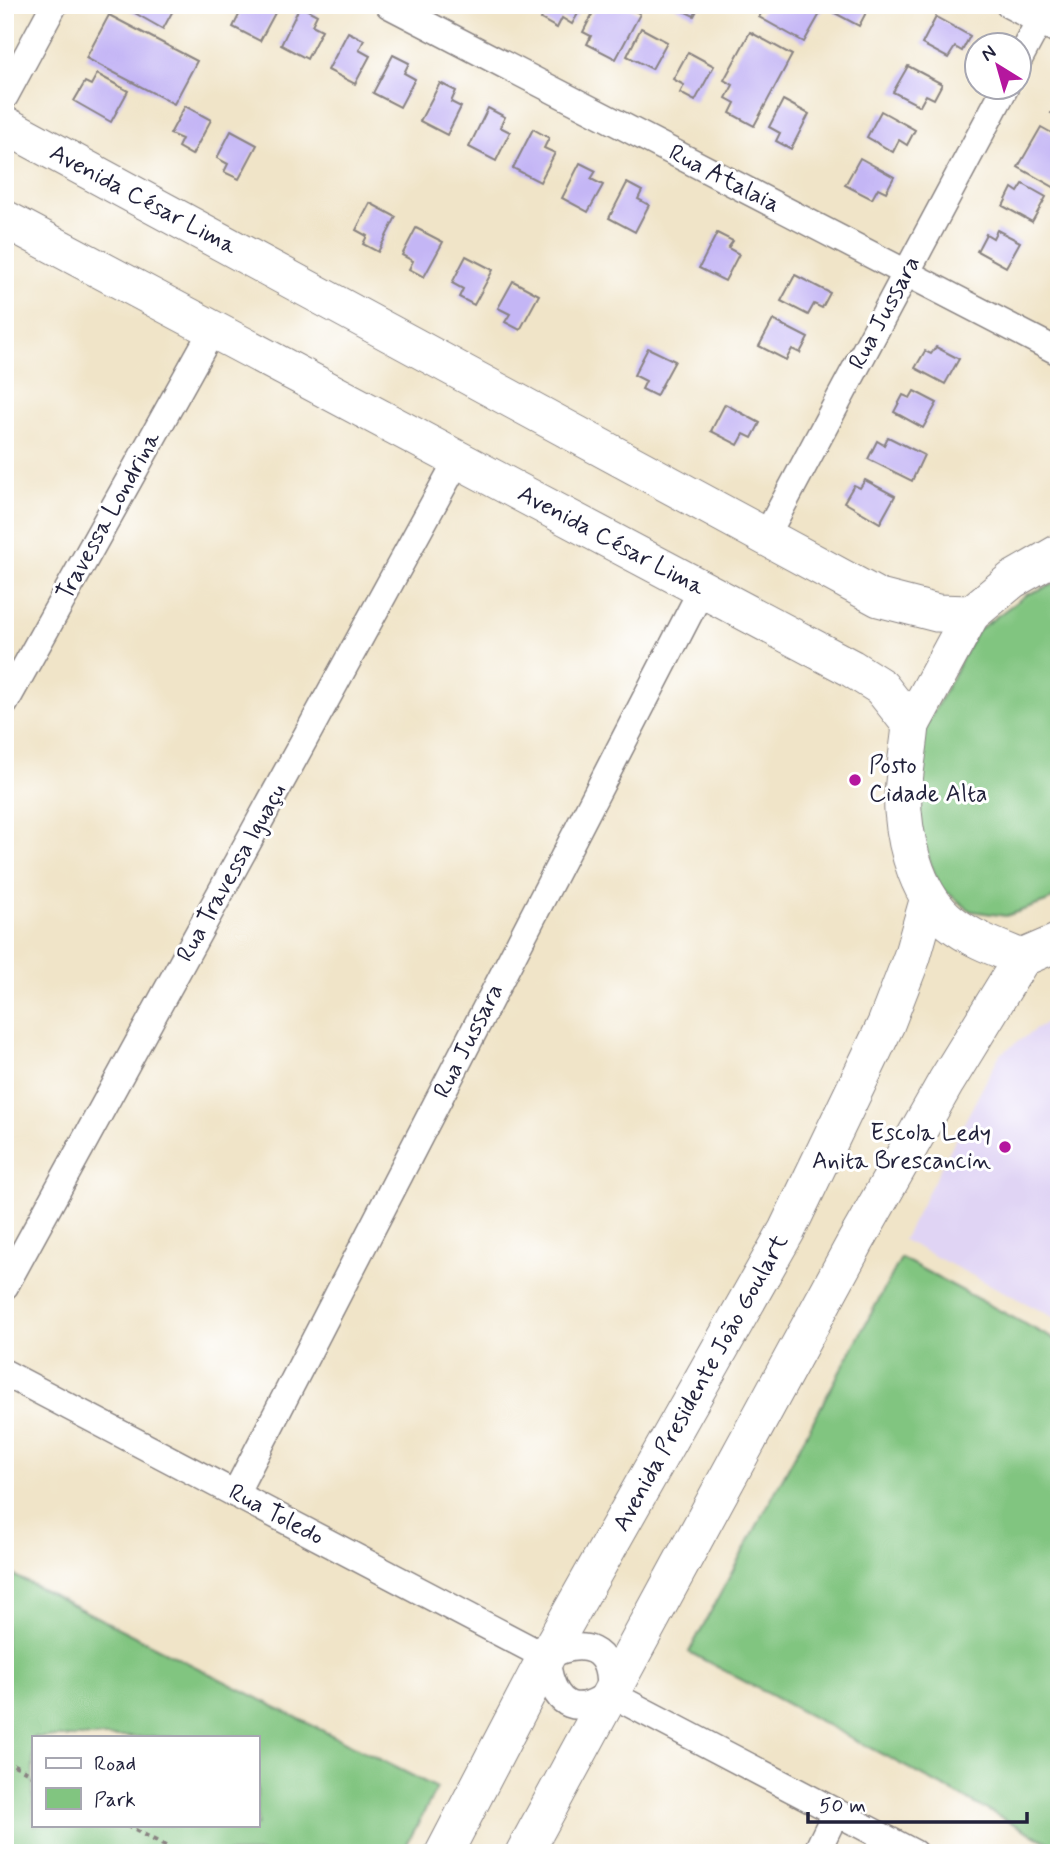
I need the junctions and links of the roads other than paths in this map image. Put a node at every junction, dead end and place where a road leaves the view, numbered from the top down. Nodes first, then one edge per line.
1 (54, 5) edge
2 (389, 5) edge
3 (1009, 5) edge
4 (1049, 19) edge
5 (1032, 42) edge
6 (5, 96) edge
7 (998, 102) edge
8 (5, 125) edge
9 (5, 219) edge
10 (906, 273) junction
11 (213, 329) junction
12 (1059, 352) edge
13 (458, 459) junction
14 (765, 538) junction
15 (1059, 553) edge
16 (702, 589) junction
17 (971, 614) junction
18 (5, 703) edge
19 (911, 725) junction
20 (928, 901) junction
21 (1059, 942) edge
22 (1022, 958) junction
23 (5, 1286) edge
24 (5, 1373) edge
25 (236, 1494) junction
26 (546, 1657) junction
27 (609, 1693) junction
28 (836, 1812) junction
29 (444, 1853) edge
30 (524, 1853) edge
31 (816, 1853) edge
32 (914, 1853) edge

1 - 6 street
2 - 10 street, Rua Atalaia
3 - 4 street
4 - 5 street
7 - 10 street, Rua Jussara
8 - 14 street, Avenida César Lima
9 - 11 street, Avenida César Lima
10 - 12 street, Rua Atalaia
10 - 14 street, Rua Jussara
11 - 13 street, Avenida César Lima
11 - 18 street, Travessa Londrina
13 - 16 street, Avenida César Lima
13 - 23 street, Rua Travessa Iguaçu
14 - 17 street, Avenida César Lima
15 - 17 street
16 - 19 street, Avenida César Lima
16 - 25 street, Rua Jussara
17 - 19 street
19 - 20 street
20 - 22 street
20 - 26 street, Avenida Presidente João Goulart
21 - 22 street
22 - 27 street
24 - 25 street, Rua Toledo
25 - 26 street, Rua Toledo
26 - 27 street
26 - 27 street
26 - 29 street, Avenida Presidente João Goulart
27 - 28 street
27 - 30 street
28 - 31 street
28 - 32 street

